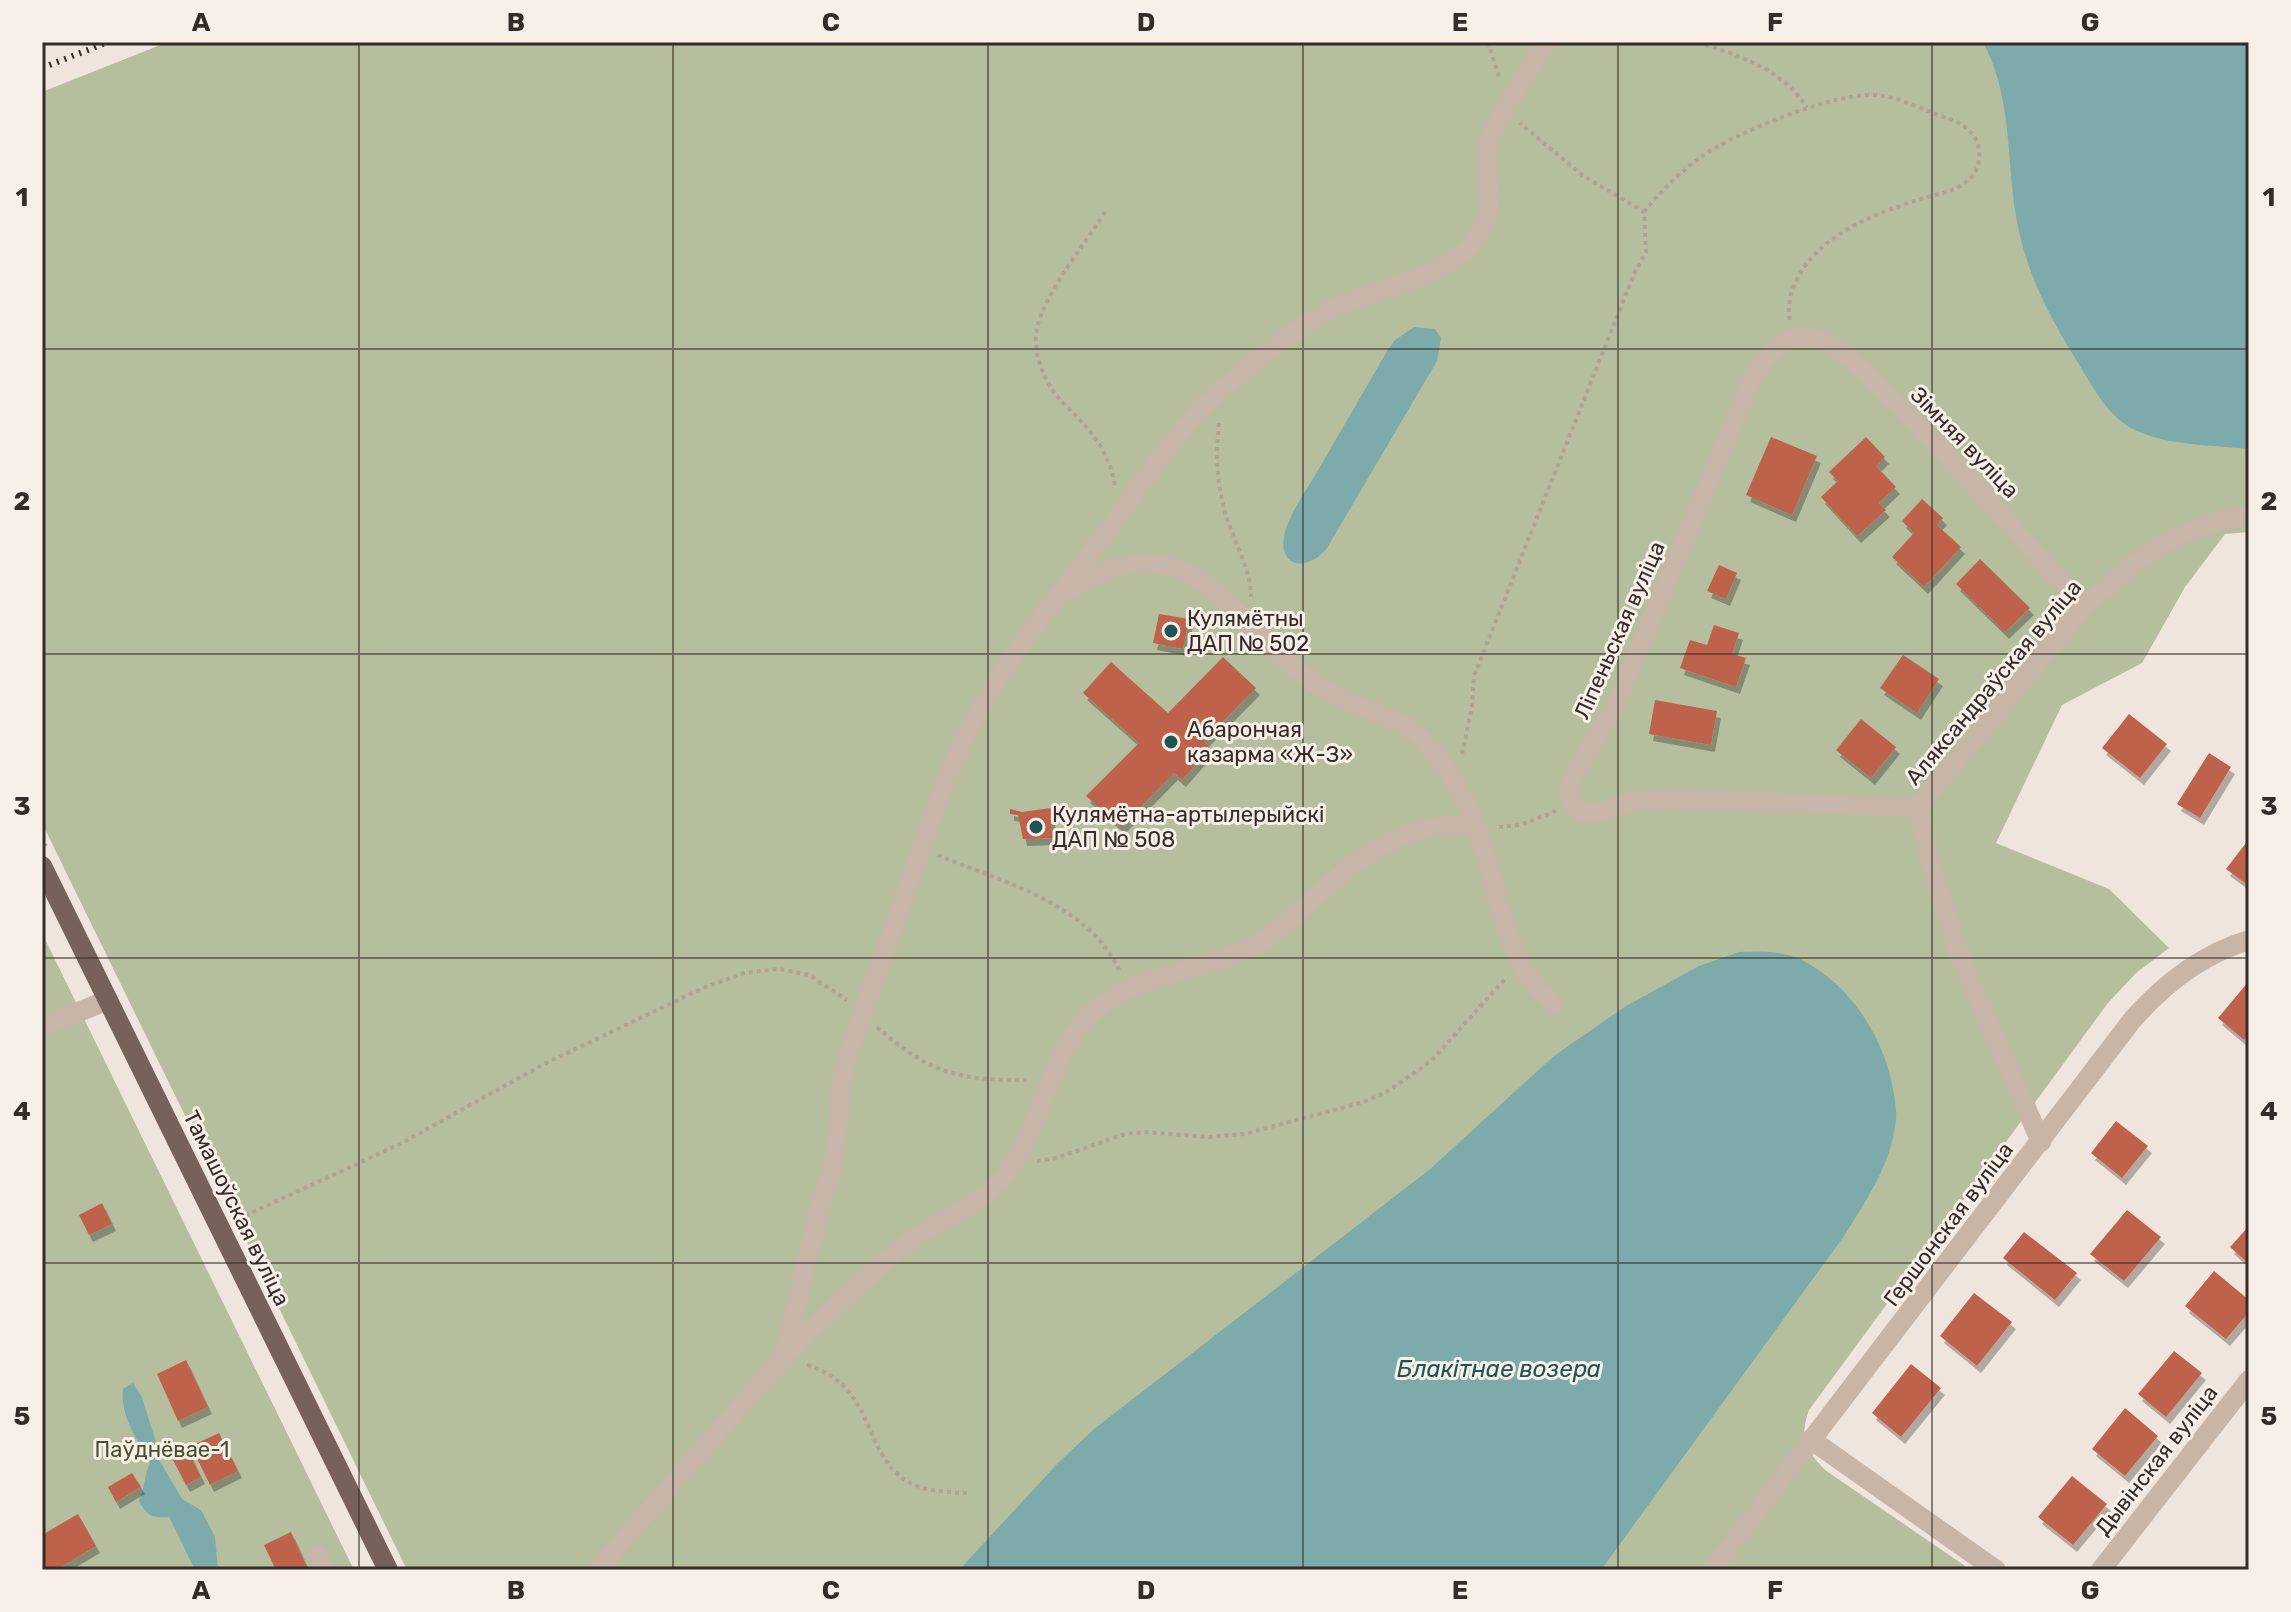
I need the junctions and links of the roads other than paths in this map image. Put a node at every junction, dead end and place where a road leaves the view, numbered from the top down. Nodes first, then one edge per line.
1 (1546, 42) edge
2 (1794, 339) joint
3 (2249, 516) edge
4 (1058, 598) junction
5 (2084, 607) junction
6 (1918, 807) junction
7 (1476, 826) junction
8 (42, 866) edge
9 (2249, 940) edge
10 (108, 1000) junction
11 (1554, 1005) dead end
12 (42, 1027) edge
13 (2041, 1142) junction
14 (783, 1358) junction
15 (2249, 1380) edge
16 (1813, 1441) junction
17 (388, 1570) edge
18 (597, 1570) edge
19 (1712, 1570) edge
20 (1996, 1570) edge
21 (2101, 1570) edge

1 - 4 street
2 - 5 street, Зімняя вуліца
2 - 6 street, Ліпеньская вуліца
3 - 5 street, Аляксандраўская вуліца
4 - 7 street
4 - 14 street
5 - 6 street, Аляксандраўская вуліца
6 - 13 street, Аляксандраўская вуліца
7 - 11 street
7 - 14 street
8 - 10 main road, Тамашоўская вуліца
9 - 13 street, Гершонская вуліца
10 - 12 street
10 - 17 main road, Тамашоўская вуліца
13 - 16 street, Гершонская вуліца
14 - 18 street
15 - 21 street, Дывінская вуліца
16 - 19 street, Гершонская вуліца
16 - 20 street

